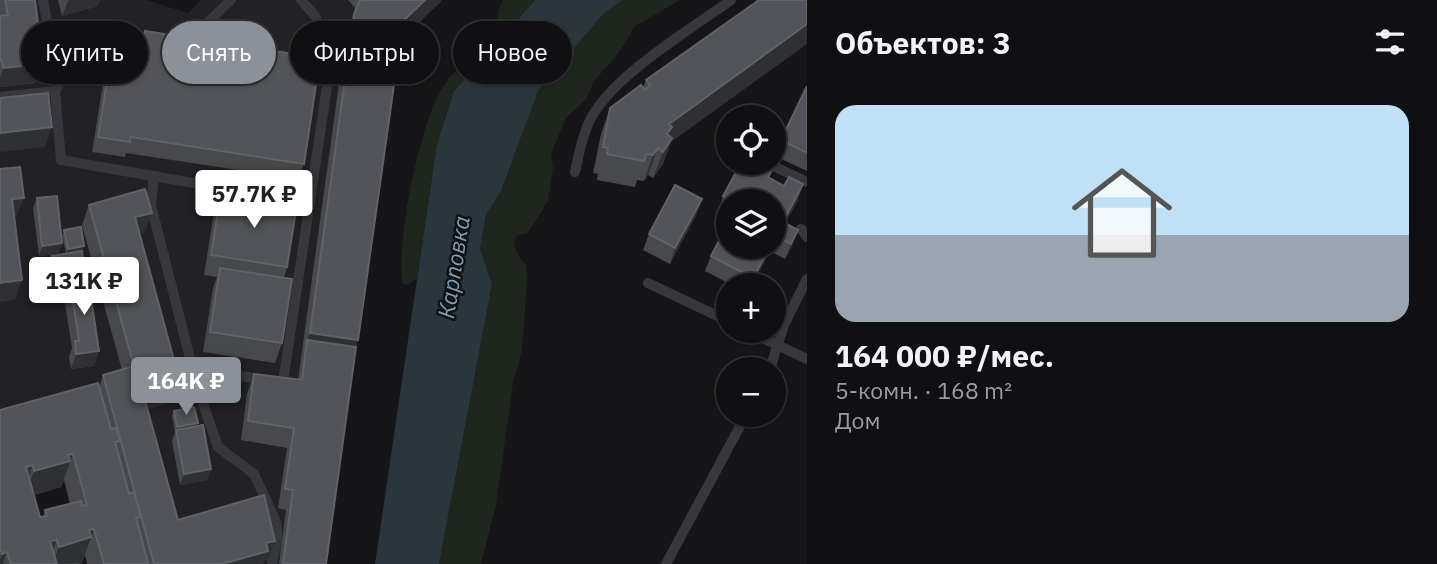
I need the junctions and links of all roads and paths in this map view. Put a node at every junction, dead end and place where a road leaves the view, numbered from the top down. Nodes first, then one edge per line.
1 (43, 0) edge
2 (231, 0) edge
3 (301, 0) edge
4 (730, 0) edge
5 (316, 17) dead end
6 (47, 21) edge
7 (148, 38) edge
8 (59, 84) edge
9 (327, 84) edge
10 (55, 91) junction
11 (0, 97) edge
12 (575, 172) dead end
13 (786, 172) edge
14 (154, 176) junction
15 (807, 182) edge
16 (309, 203) junction
17 (807, 279) edge
18 (648, 283) dead end
19 (716, 315) edge
20 (774, 343) edge
21 (778, 345) junction
22 (774, 357) edge
23 (807, 359) edge
24 (197, 386) junction
25 (740, 427) edge
26 (272, 564) edge
27 (666, 564) edge

1 - 6 lane
2 - 7 lane
3 - 5 lane
4 - 12 lane
8 - 10 lane
9 - 16 lane
10 - 11 lane
10 - 14 lane
13 - 15 lane
14 - 16 lane
14 - 24 lane
16 - 24 lane
17 - 21 lane
18 - 19 lane
20 - 21 lane
21 - 22 lane
21 - 23 lane
24 - 26 lane
25 - 27 lane

